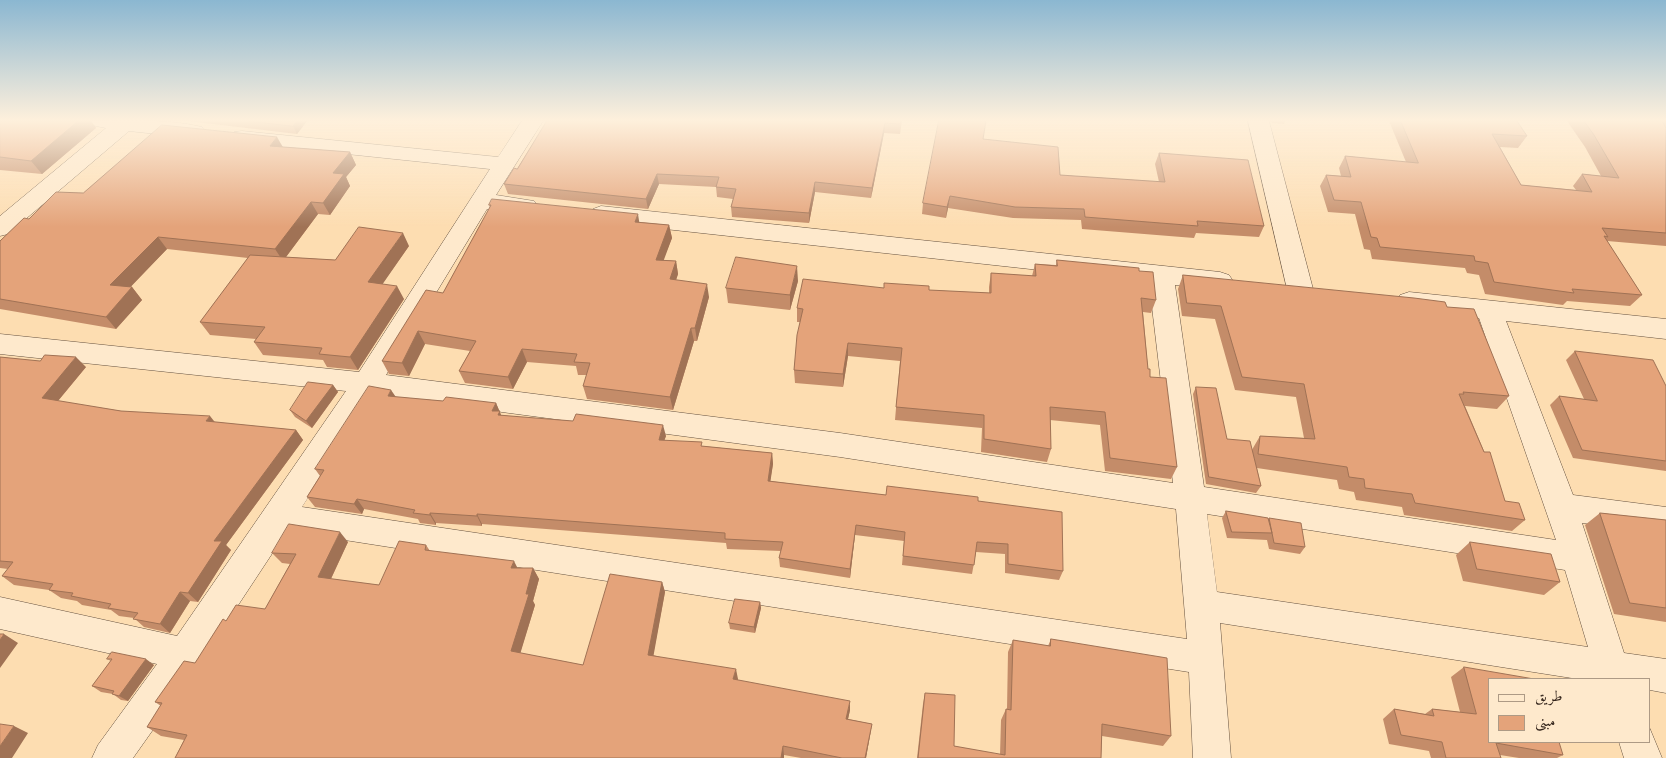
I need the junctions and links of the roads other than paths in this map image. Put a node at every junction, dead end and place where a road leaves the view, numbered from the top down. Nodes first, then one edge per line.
1 (86, 156) edge
2 (431, 156) edge
3 (509, 156) edge
4 (1267, 156) edge
5 (504, 164) junction
6 (480, 201) junction
7 (548, 208) edge
8 (577, 211) edge
9 (0, 228) edge
10 (1160, 274) junction
11 (1240, 283) edge
12 (1299, 289) edge
13 (1385, 298) edge
14 (1489, 309) junction
15 (1666, 329) edge
16 (0, 344) edge
17 (367, 383) junction
18 (1190, 499) junction
19 (1562, 507) junction
20 (280, 517) junction
21 (1666, 520) edge
22 (1576, 557) junction
23 (1202, 605) junction
24 (0, 613) edge
25 (186, 654) junction
26 (1204, 658) junction
27 (1613, 674) edge
28 (1666, 676) edge
29 (1637, 743) edge
30 (111, 758) edge
31 (1212, 758) edge
32 (1643, 758) edge

1 - 9 street
2 - 5 street
3 - 5 street
4 - 12 street
5 - 6 street
6 - 7 street
6 - 17 street
8 - 10 street
10 - 11 street
10 - 18 street
13 - 14 street
14 - 15 street
14 - 19 street
16 - 17 street
17 - 18 street
17 - 20 street
18 - 22 street
18 - 23 street
19 - 21 street
19 - 22 street
20 - 25 street
20 - 26 street
22 - 27 street
23 - 26 street
23 - 27 street
24 - 25 street
25 - 30 street
26 - 31 street
27 - 28 street
29 - 32 street

